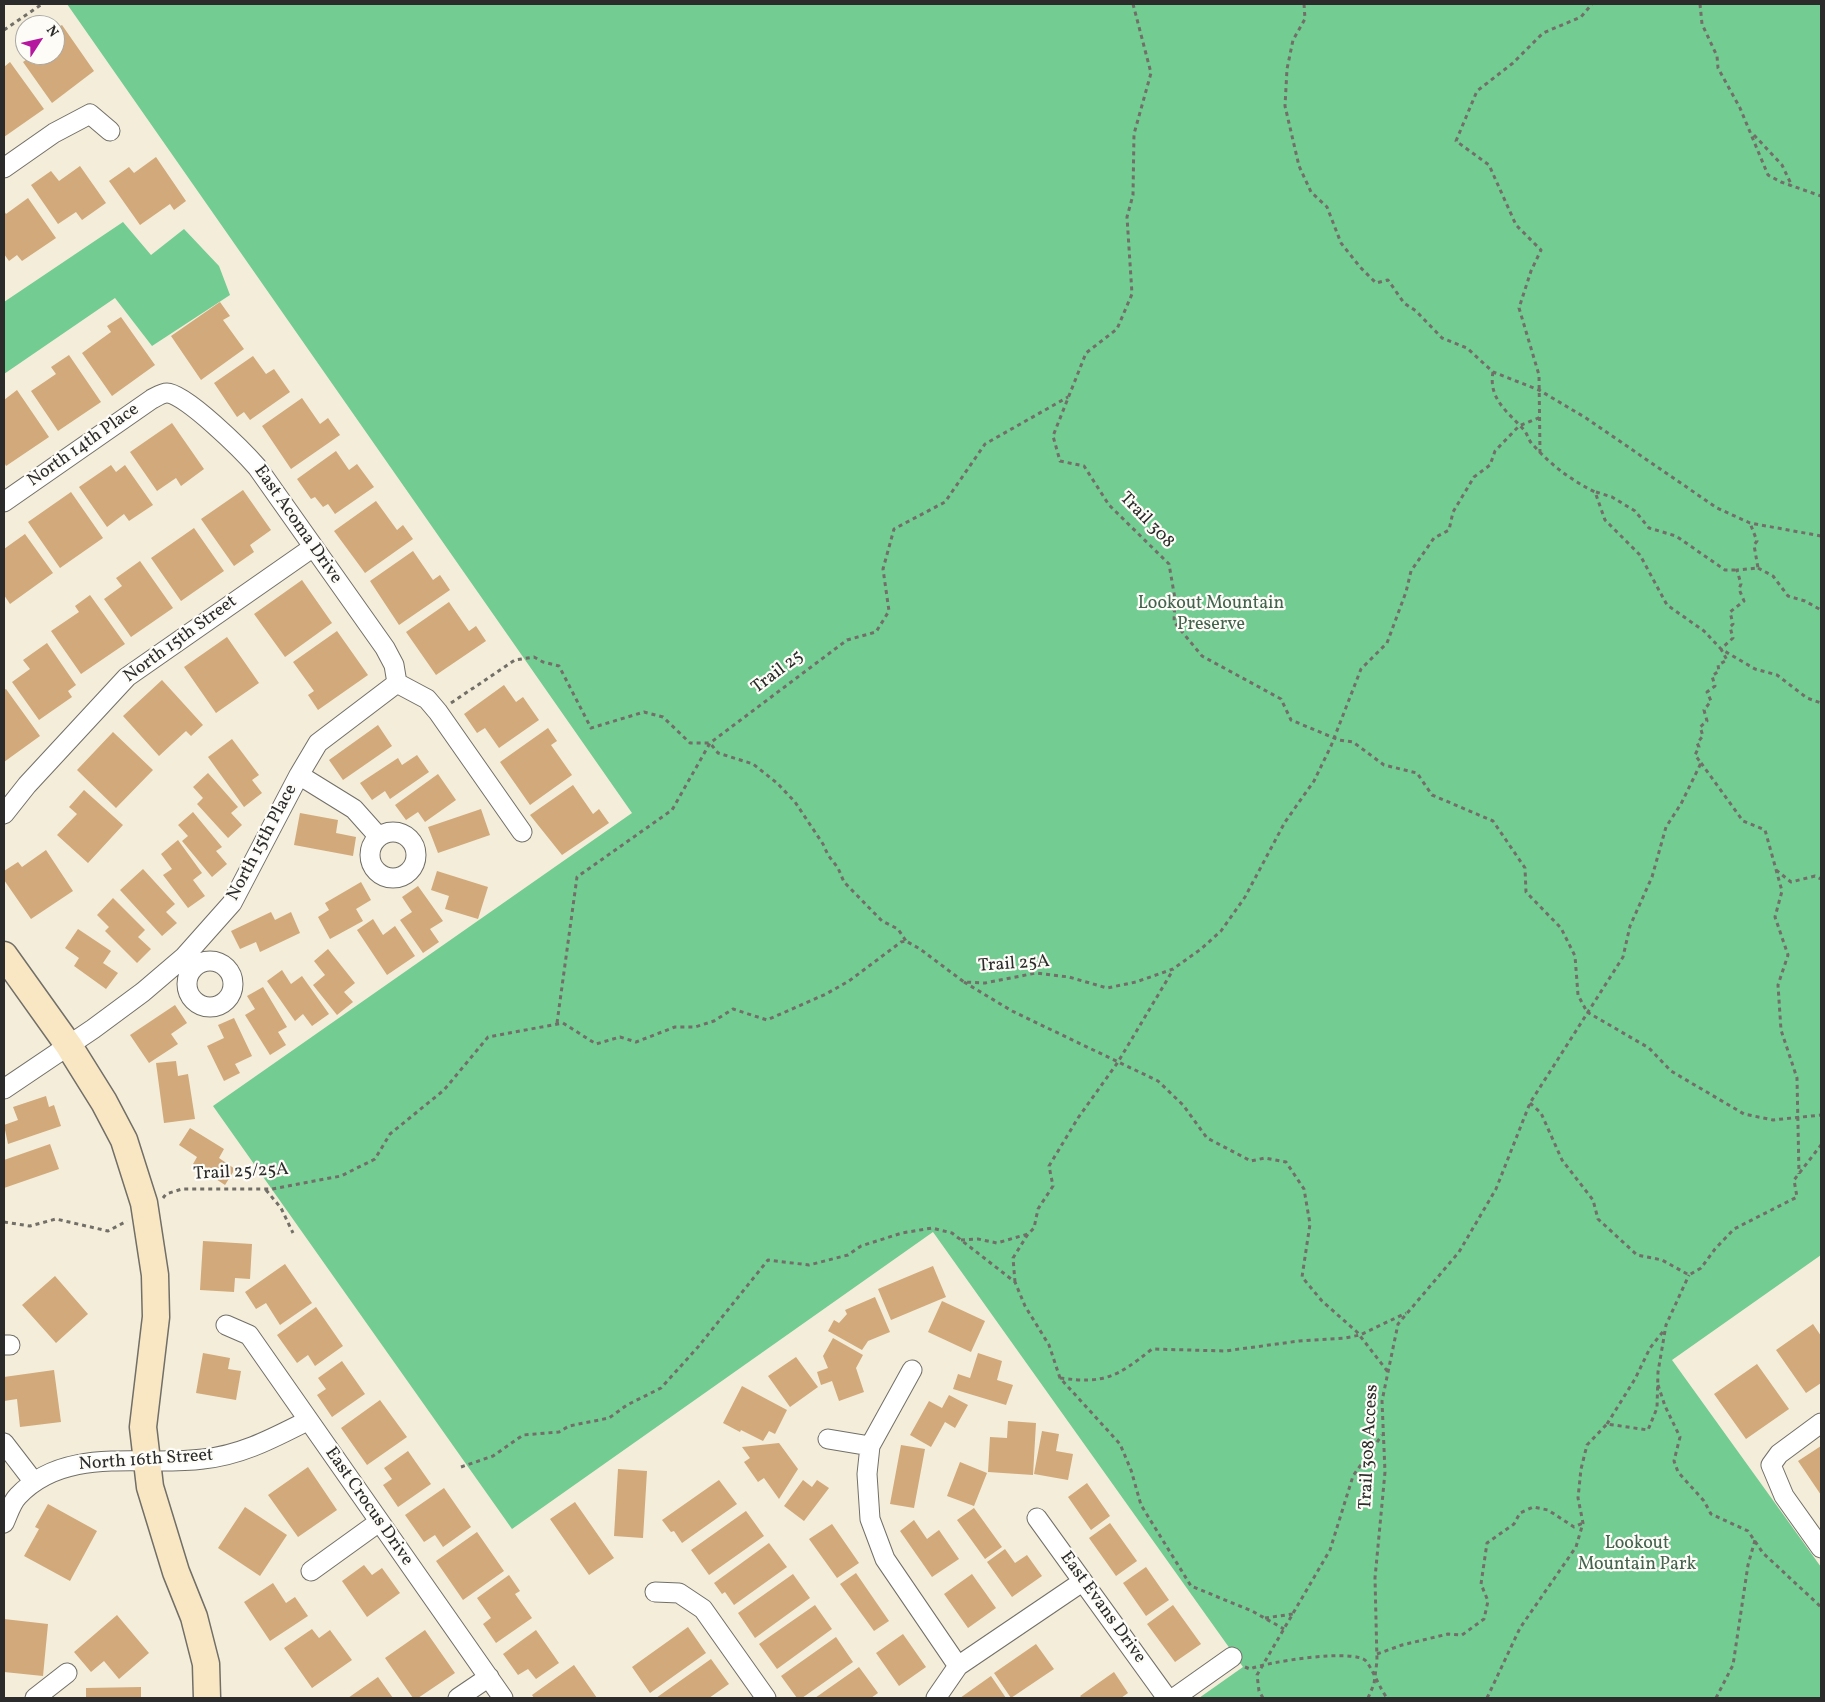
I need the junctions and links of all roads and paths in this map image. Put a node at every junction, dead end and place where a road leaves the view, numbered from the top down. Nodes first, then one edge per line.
1 (42, 4) edge
2 (1133, 4) edge
3 (1304, 4) edge
4 (1592, 4) edge
5 (1700, 4) edge
6 (4, 30) edge
7 (110, 131) dead end
8 (1751, 133) junction
9 (4, 168) edge
10 (1792, 186) junction
11 (1821, 196) edge
12 (1493, 372) junction
13 (1539, 390) junction
14 (166, 393) joint
15 (1068, 397) junction
16 (1541, 417) junction
17 (1519, 426) junction
18 (1540, 453) junction
19 (1595, 492) junction
20 (4, 502) edge
21 (1750, 523) junction
22 (1821, 536) edge
23 (312, 548) junction
24 (1758, 568) junction
25 (1737, 570) junction
26 (1821, 610) edge
27 (1721, 650) junction
28 (397, 683) junction
29 (1821, 703) edge
30 (438, 712) junction
31 (1333, 737) junction
32 (710, 743) junction
33 (1701, 763) junction
34 (299, 775) junction
35 (4, 814) edge
36 (522, 832) dead end
37 (379, 837) dead end
38 (1776, 870) junction
39 (1821, 879) edge
40 (906, 941) junction
41 (4, 955) edge
42 (1173, 969) junction
43 (964, 982) junction
44 (1587, 1012) junction
45 (557, 1023) junction
46 (69, 1046) junction
47 (1118, 1062) junction
48 (4, 1089) edge
49 (1530, 1103) junction
50 (1821, 1115) edge
51 (1798, 1117) junction
52 (1821, 1144) edge
53 (1799, 1174) junction
54 (265, 1189) junction
55 (146, 1219) junction
56 (4, 1222) edge
57 (293, 1233) dead end
58 (1028, 1234) junction
59 (960, 1240) dead end
60 (1689, 1275) junction
61 (1015, 1282) dead end
62 (1409, 1311) junction
63 (226, 1325) dead end
64 (1666, 1329) junction
65 (1360, 1335) junction
66 (912, 1370) dead end
67 (1388, 1372) junction
68 (1060, 1378) dead end
69 (1657, 1382) junction
70 (307, 1422) junction
71 (1821, 1423) edge
72 (1607, 1424) junction
73 (1383, 1434) junction
74 (828, 1439) dead end
75 (4, 1442) edge
76 (870, 1446) junction
77 (147, 1461) junction
78 (34, 1482) junction
79 (1037, 1518) dead end
80 (379, 1522) junction
81 (1583, 1523) junction
82 (4, 1524) edge
83 (1756, 1539) junction
84 (1821, 1548) edge
85 (312, 1571) dead end
86 (1082, 1582) junction
87 (655, 1592) dead end
88 (1821, 1607) edge
89 (1294, 1614) junction
90 (1265, 1618) dead end
91 (1377, 1654) junction
92 (1230, 1659) joint
93 (1264, 1663) junction
94 (958, 1666) junction
95 (67, 1673) dead end
96 (489, 1677) junction
97 (1375, 1679) junction
98 (35, 1698) edge
99 (207, 1698) edge
100 (458, 1698) edge
101 (503, 1698) edge
102 (766, 1698) edge
103 (936, 1698) edge
104 (1167, 1698) edge
105 (1174, 1698) edge
106 (1263, 1698) edge
107 (1368, 1698) edge
108 (1387, 1698) edge
109 (1486, 1698) edge
110 (1716, 1698) edge

1 - 6 path
2 - 15 path, Trail 308
3 - 12 path
4 - 13 path
5 - 8 path
7 - 9 street
8 - 10 path
8 - 10 path
10 - 11 path
12 - 13 path
12 - 17 path
13 - 16 path
13 - 21 path
14 - 20 street, North 14th Place
14 - 23 street, East Acoma Drive
15 - 31 path, Trail 308
15 - 32 path, Trail 25
16 - 17 path
16 - 18 path
17 - 18 path
17 - 31 path, Trail 25A
18 - 19 path
19 - 25 path
19 - 27 path
21 - 22 path
21 - 24 path
23 - 28 street, East Acoma Drive
23 - 35 street, North 15th Street
24 - 25 path
24 - 26 path
25 - 27 path
27 - 29 path
27 - 33 path
28 - 30 street
28 - 34 street, North 15th Place
30 - 32 path
30 - 36 street
31 - 42 path, Trail 25A
31 - 44 path, Trail 308
32 - 40 path, Trail 25A
32 - 45 path, Trail 25
33 - 38 path
33 - 44 path, Trail 308 Access
34 - 37 street
34 - 46 street, North 15th Place
38 - 39 path
38 - 51 path
40 - 43 path, Trail 25A
40 - 45 path
41 - 46 street
42 - 43 path, Trail 25A
42 - 47 path
43 - 47 path
44 - 49 path, Trail 308 Access
44 - 51 path
45 - 54 path, Trail 25/25A
46 - 48 street, North 15th Place
46 - 55 street
47 - 58 path
47 - 65 path
49 - 60 path
49 - 62 path, Trail 308 Access
50 - 51 path
51 - 53 path
52 - 53 path
53 - 60 path
54 - 55 path, Trail 25/25A
54 - 57 path
55 - 56 path
55 - 77 street
58 - 59 path
58 - 61 path
60 - 64 path
62 - 65 path
62 - 67 path, Trail 308 Access
63 - 70 street, East Crocus Drive
64 - 69 path
64 - 72 path
65 - 67 path
65 - 68 path
66 - 76 street
67 - 73 path, Trail 308 Access
69 - 72 path
69 - 83 path
70 - 77 street, North 16th Street
70 - 80 street, East Crocus Drive
71 - 84 street
72 - 81 path
73 - 89 path
73 - 91 path, Trail 308 Access
74 - 76 street
75 - 78 street
76 - 94 street
77 - 78 street, North 16th Street
77 - 99 street
78 - 82 street, North 16th Street
79 - 86 street, East Evans Drive
80 - 85 street
80 - 96 street, East Crocus Drive
81 - 91 path
81 - 109 path
83 - 88 path
83 - 110 path
86 - 94 street
86 - 104 street, East Evans Drive
87 - 102 street
89 - 90 path
89 - 93 path
91 - 97 path, Trail 308 Access
92 - 93 path
92 - 105 street
93 - 97 path
93 - 106 path
94 - 103 street
95 - 98 street
96 - 100 street
96 - 101 street, East Crocus Drive
97 - 107 path, Trail 308 Access
97 - 108 path

